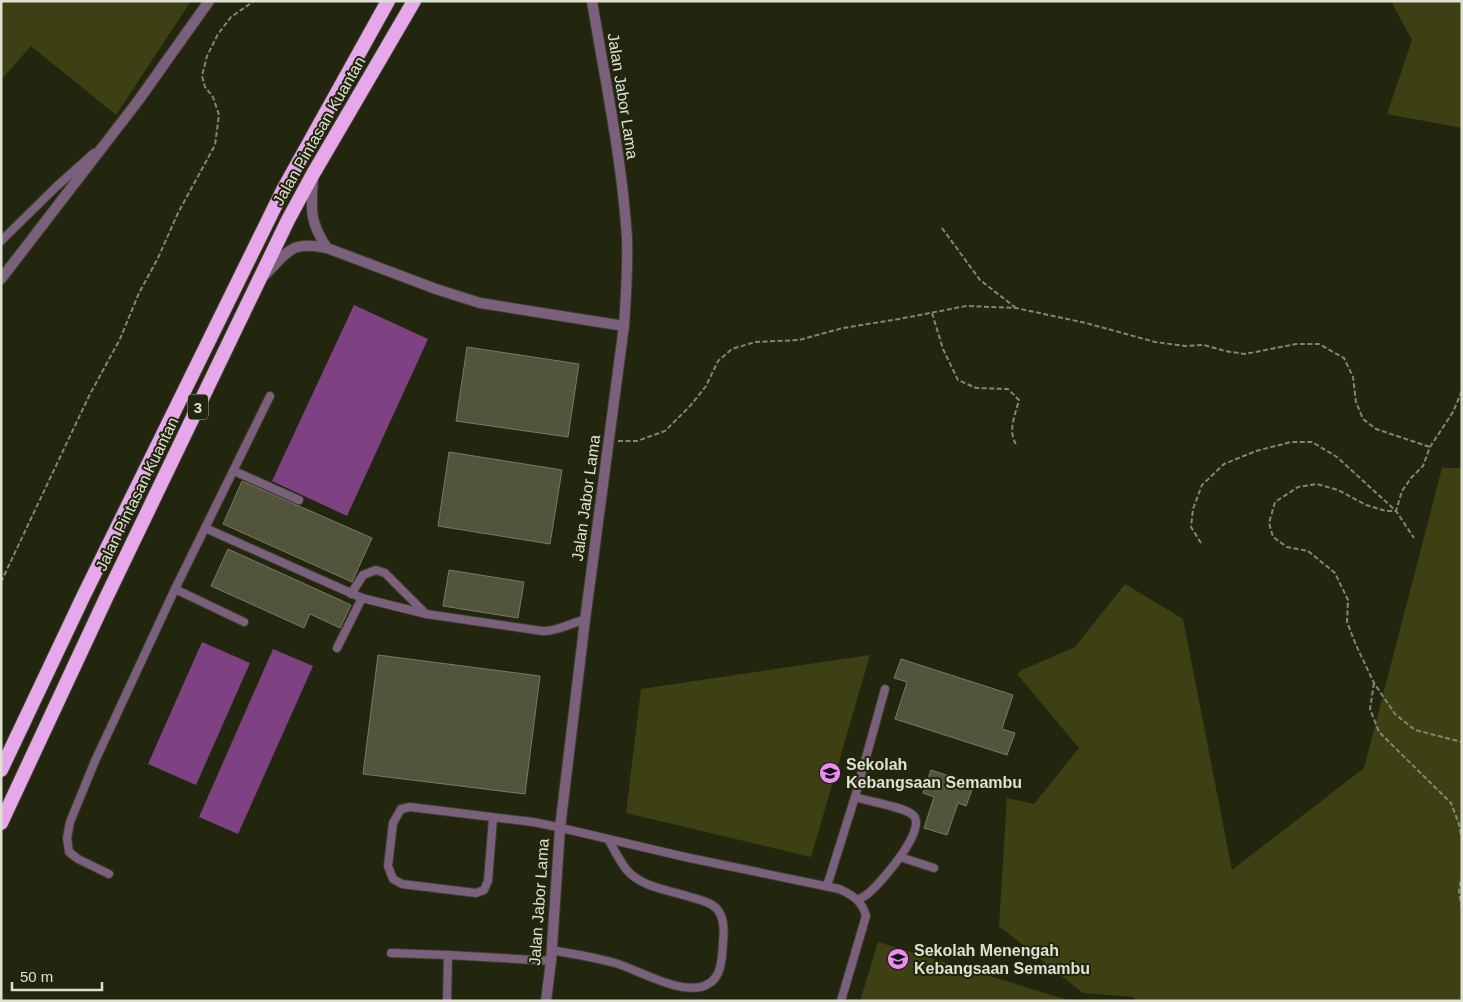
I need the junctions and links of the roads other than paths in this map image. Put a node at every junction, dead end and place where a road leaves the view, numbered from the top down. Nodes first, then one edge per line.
1 (209, 1) edge
2 (388, 1) edge
3 (414, 1) edge
4 (592, 1) edge
5 (103, 144) junction
6 (313, 174) junction
7 (1, 241) edge
8 (326, 248) junction
9 (1, 279) edge
10 (257, 284) junction
11 (624, 326) junction
12 (270, 396) dead end
13 (234, 471) junction
14 (299, 500) dead end
15 (205, 528) junction
16 (175, 589) junction
17 (351, 594) junction
18 (362, 598) junction
19 (426, 614) junction
20 (585, 620) junction
21 (244, 622) dead end
22 (337, 648) dead end
23 (885, 689) dead end
24 (1, 770) edge
25 (855, 797) junction
26 (493, 818) junction
27 (1, 823) edge
28 (560, 828) junction
29 (608, 839) junction
30 (900, 857) junction
31 (934, 868) dead end
32 (109, 874) dead end
33 (827, 886) junction
34 (858, 900) junction
35 (391, 954) dead end
36 (448, 955) junction
37 (551, 956) junction
38 (447, 1001) edge
39 (546, 1001) edge
40 (841, 1001) edge

1 - 5 street
2 - 24 highway, Jalan Pintasan Kuantan / 3
3 - 6 highway, Jalan Pintasan Kuantan / 3
4 - 11 street, Jalan Jabor Lama
5 - 7 lane
5 - 9 street
6 - 8 street
6 - 10 highway, Jalan Pintasan Kuantan / 3
8 - 10 street
8 - 11 street
10 - 27 highway, Jalan Pintasan Kuantan / 3
11 - 20 street, Jalan Jabor Lama
12 - 13 lane
13 - 14 lane
13 - 15 lane
15 - 16 lane
15 - 17 lane
16 - 21 lane
16 - 32 lane
17 - 18 lane
17 - 19 lane
18 - 19 lane
18 - 22 lane
19 - 20 lane
20 - 28 street, Jalan Jabor Lama
23 - 25 lane
25 - 30 lane
25 - 33 lane
26 - 26 lane
26 - 28 lane
28 - 29 lane
28 - 37 street, Jalan Jabor Lama
29 - 33 lane
29 - 37 lane
30 - 31 lane
30 - 34 lane
33 - 34 lane
34 - 40 lane
35 - 36 lane
36 - 37 lane
36 - 38 lane
37 - 39 street, Jalan Jabor Lama

